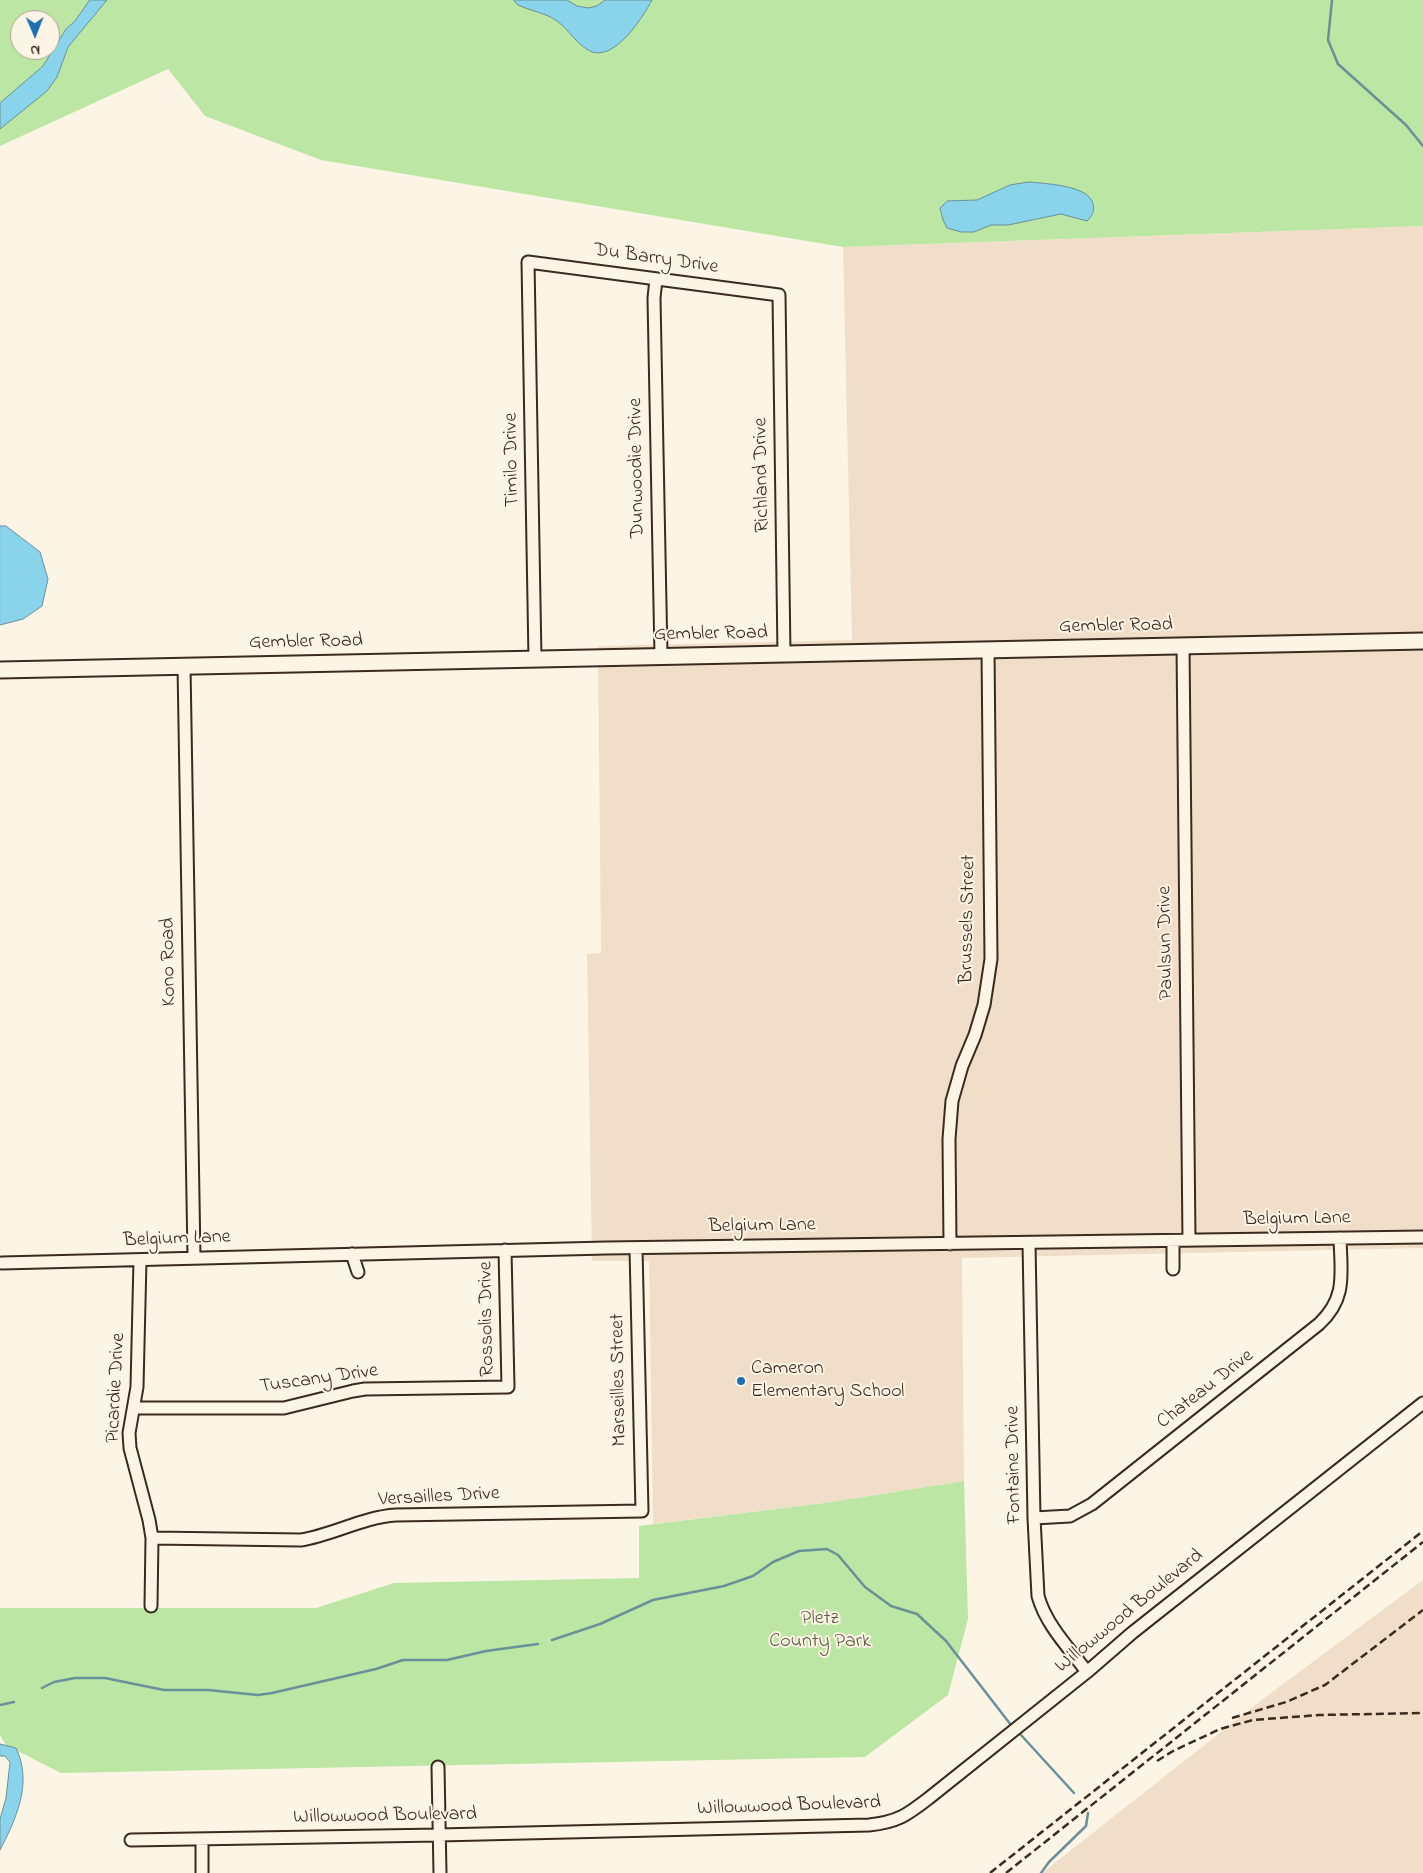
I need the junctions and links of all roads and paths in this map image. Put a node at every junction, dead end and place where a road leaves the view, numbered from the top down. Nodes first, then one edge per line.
1 (528, 262) joint
2 (656, 279) junction
3 (779, 295) joint
4 (1423, 641) edge
5 (1183, 646) junction
6 (988, 650) junction
7 (784, 654) junction
8 (661, 656) junction
9 (535, 659) junction
10 (184, 666) junction
11 (0, 670) edge
12 (1423, 1237) edge
13 (1340, 1238) junction
14 (1189, 1240) junction
15 (1172, 1241) junction
16 (1029, 1242) junction
17 (950, 1244) junction
18 (636, 1248) junction
19 (505, 1250) junction
20 (352, 1254) junction
21 (194, 1257) junction
22 (140, 1260) junction
23 (2, 1263) dead end
24 (1173, 1269) dead end
25 (358, 1272) dead end
26 (508, 1387) joint
27 (1423, 1403) edge
28 (134, 1408) junction
29 (642, 1511) joint
30 (1034, 1518) junction
31 (152, 1538) junction
32 (151, 1606) dead end
33 (1087, 1672) junction
34 (438, 1767) dead end
35 (439, 1835) junction
36 (202, 1839) junction
37 (131, 1840) dead end
38 (202, 1873) edge
39 (440, 1873) edge

1 - 2 street, Du Barry Drive
1 - 9 street, Timilo Drive
2 - 3 street, Du Barry Drive
2 - 8 street, Dunwoodie Drive
3 - 7 street, Richland Drive
4 - 5 main road, Gembler Road
5 - 6 main road, Gembler Road
5 - 14 street, Paulsun Drive
6 - 7 main road, Gembler Road
6 - 17 street, Brussels Street
7 - 8 main road, Gembler Road
8 - 9 main road, Gembler Road
9 - 10 main road, Gembler Road
10 - 11 main road, Gembler Road
10 - 21 street, Kono Road
12 - 13 street, Belgium Lane
13 - 14 street, Belgium Lane
13 - 30 street, Chateau Drive
14 - 15 street, Belgium Lane
15 - 16 street, Belgium Lane
15 - 24 street
16 - 17 street, Belgium Lane
16 - 30 street, Fontaine Drive
17 - 18 street, Belgium Lane
18 - 19 street, Belgium Lane
18 - 29 street, Marseilles Street
19 - 20 street, Belgium Lane
19 - 26 street, Rossolis Drive
20 - 21 street, Belgium Lane
20 - 25 street
21 - 22 street, Belgium Lane
22 - 23 street, Belgium Lane
22 - 28 street, Picardie Drive
26 - 28 street, Tuscany Drive
27 - 33 street, Willowwood Boulevard
28 - 31 street, Picardie Drive
29 - 31 street, Versailles Drive
30 - 33 street, Fontaine Drive
31 - 32 street, Picardie Drive
33 - 35 street, Willowwood Boulevard
34 - 35 street
35 - 36 street, Willowwood Boulevard
35 - 39 street
36 - 37 street, Willowwood Boulevard
36 - 38 street

